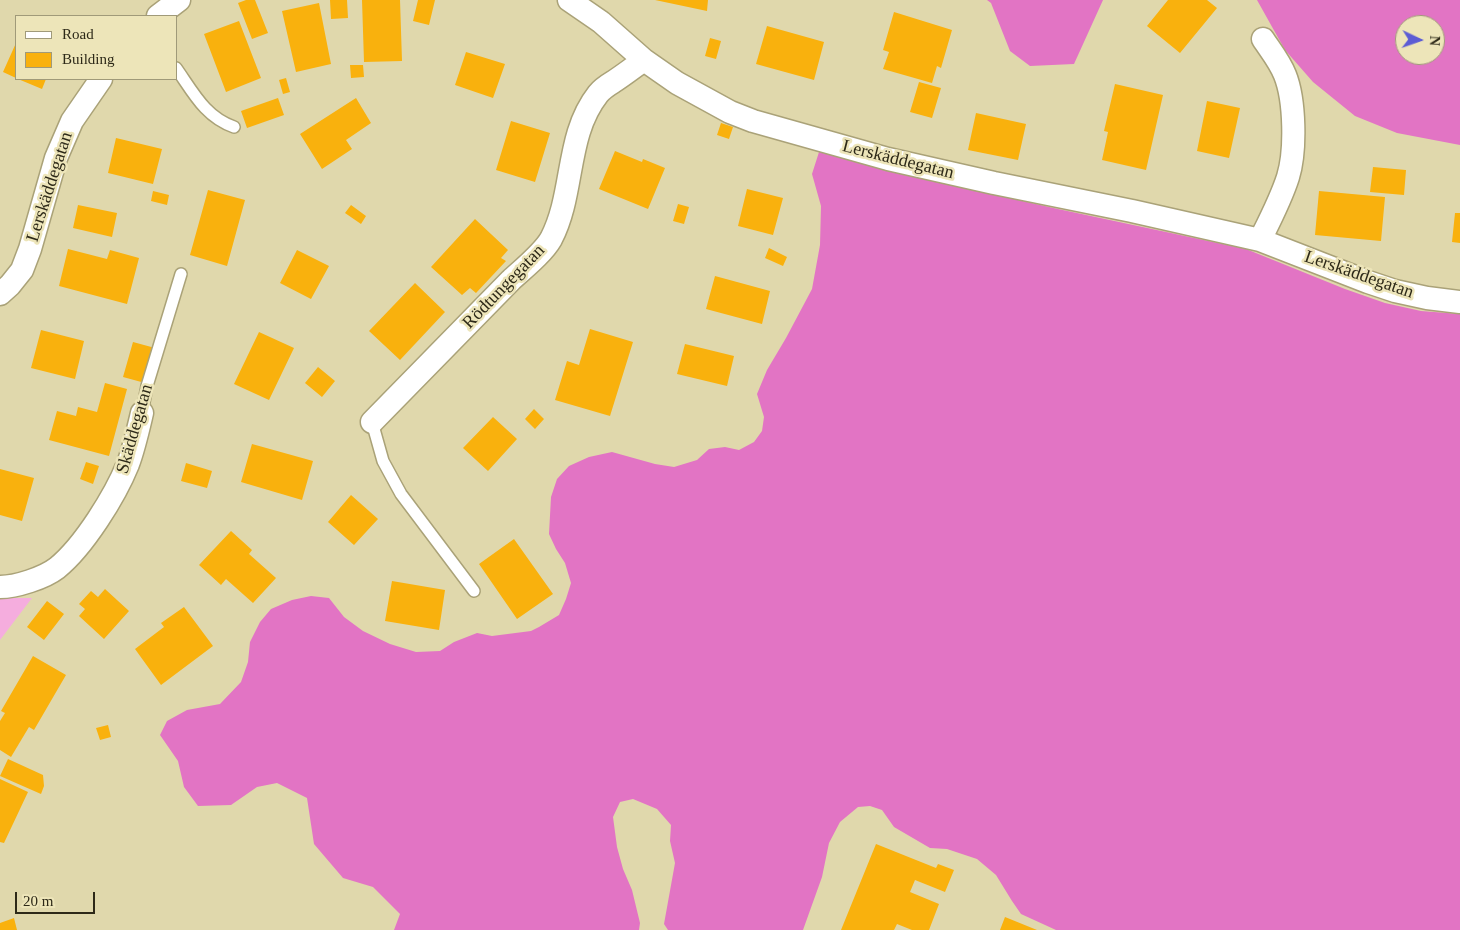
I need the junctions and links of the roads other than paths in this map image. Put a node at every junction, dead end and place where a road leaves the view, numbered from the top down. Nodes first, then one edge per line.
1 (179, 0) edge
2 (569, 0) edge
3 (602, 11) edge
4 (159, 15) edge
5 (1263, 40) dead end
6 (644, 60) junction
7 (178, 71) edge
8 (100, 80) edge
9 (234, 127) dead end
10 (1260, 240) junction
11 (181, 274) dead end
12 (0, 294) edge
13 (1460, 302) edge
14 (142, 413) joint
15 (372, 422) joint
16 (0, 587) edge
17 (474, 591) dead end

1 - 4 street
2 - 3 street, Lerskäddegatan
3 - 6 street, Lerskäddegatan
5 - 10 street
6 - 10 street, Lerskäddegatan
6 - 15 street, Rödtungegatan
7 - 9 lane
8 - 12 street, Lerskäddegatan
10 - 13 street, Lerskäddegatan
11 - 14 lane, Skäddegatan
14 - 16 street, Skäddegatan
15 - 17 lane

